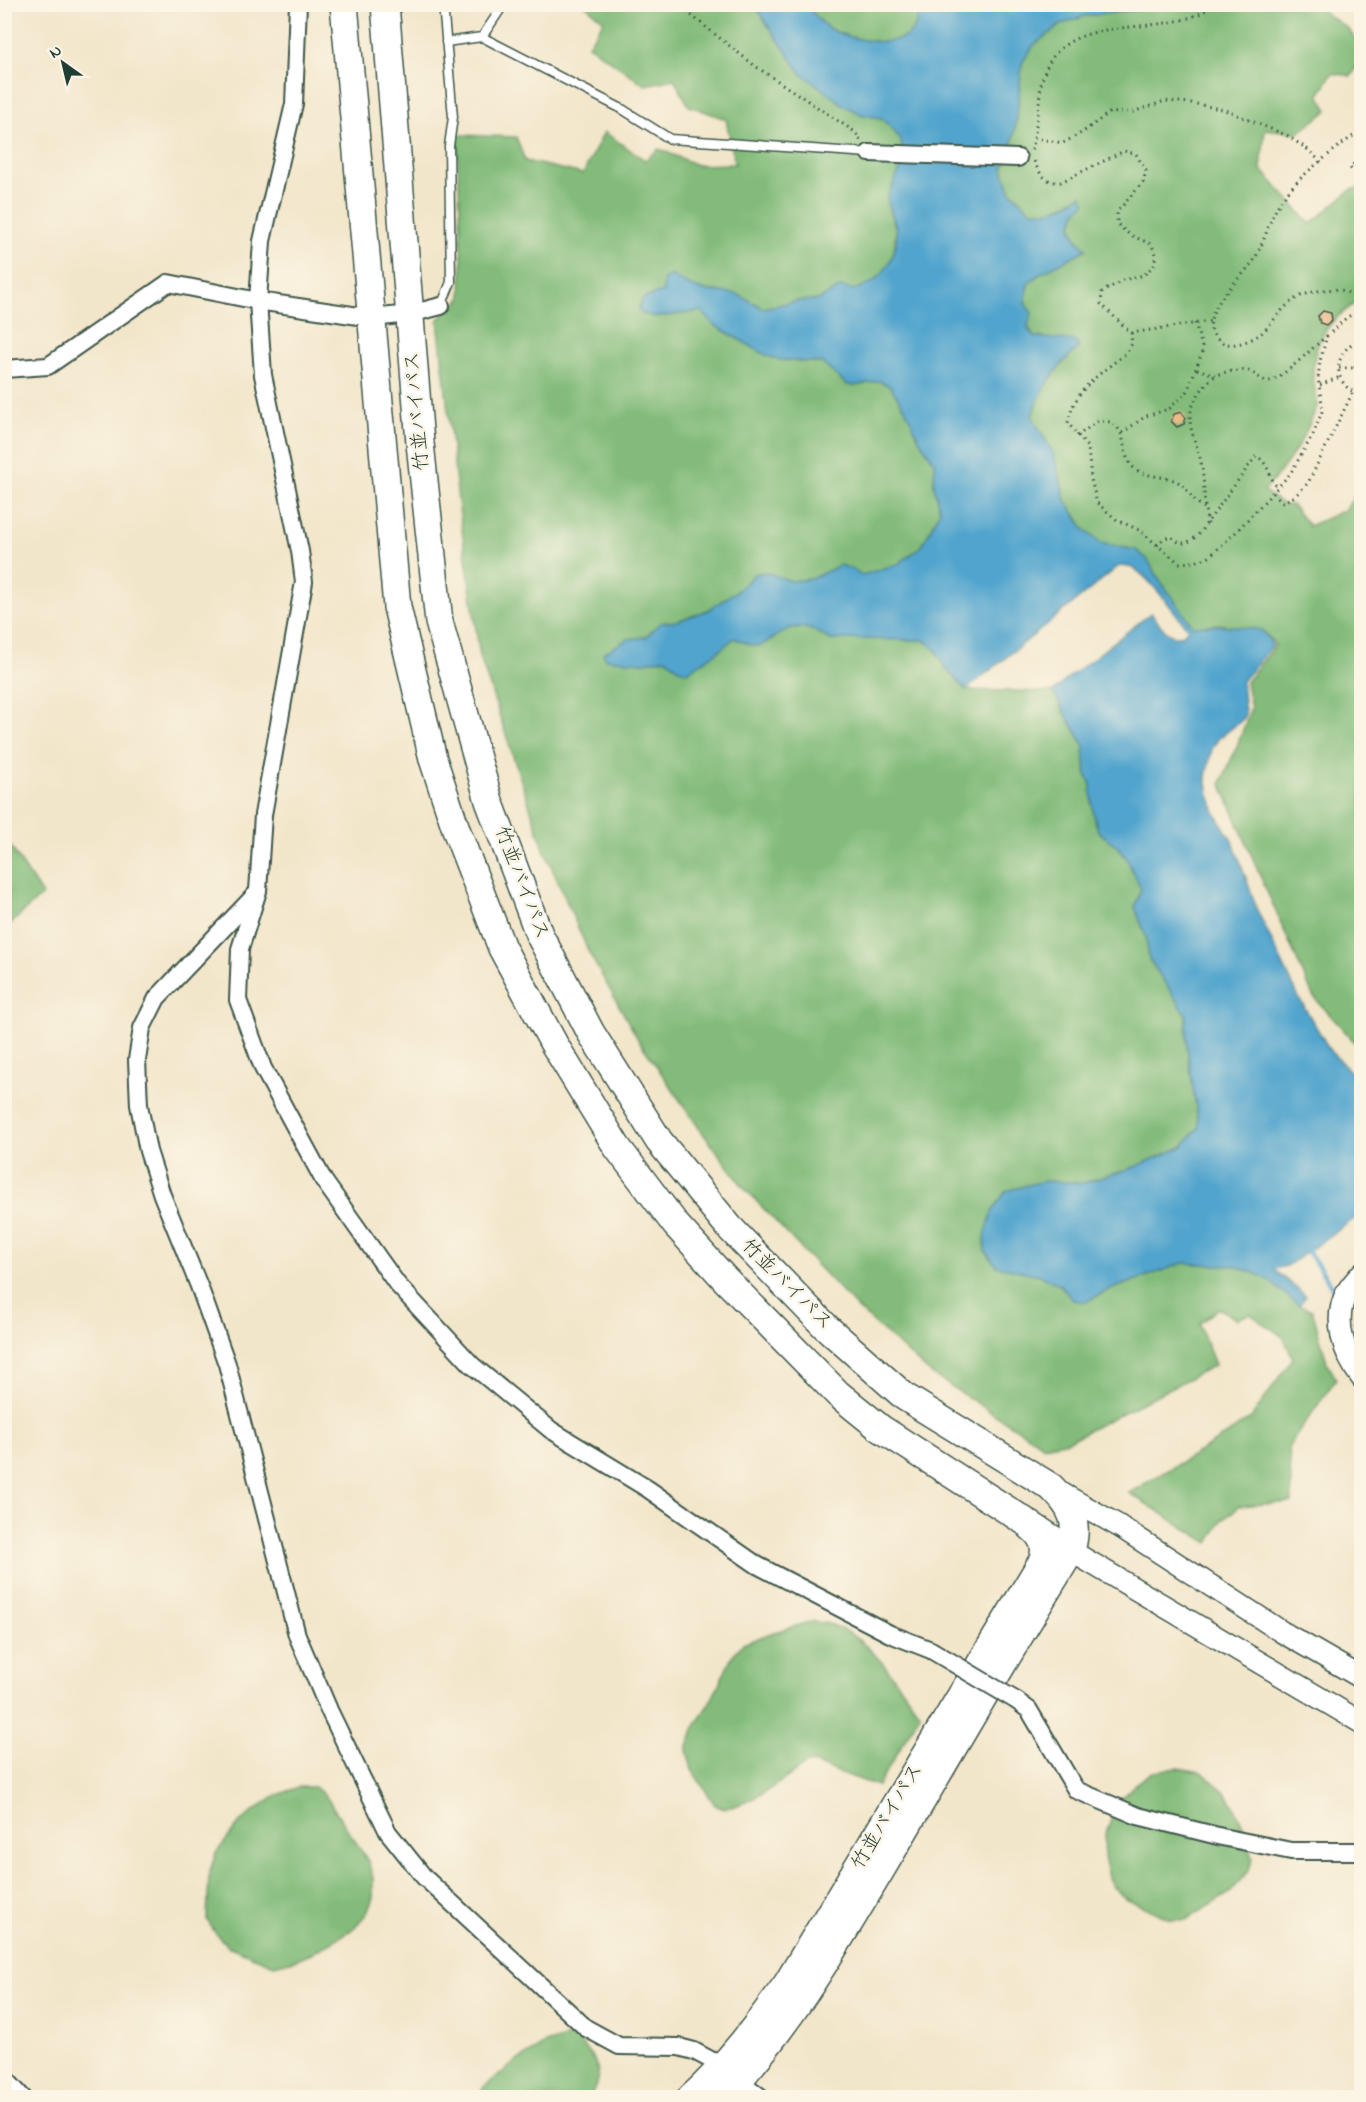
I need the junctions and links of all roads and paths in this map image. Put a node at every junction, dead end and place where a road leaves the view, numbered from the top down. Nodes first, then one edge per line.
1 (298, 4) edge
2 (344, 4) edge
3 (385, 4) edge
4 (443, 4) edge
5 (504, 4) edge
6 (677, 4) edge
7 (1215, 4) edge
8 (482, 37) junction
9 (446, 42) junction
10 (1362, 128) edge
11 (1034, 138) junction
12 (869, 153) junction
13 (1362, 155) edge
14 (1018, 158) dead end
15 (1321, 162) junction
16 (1362, 172) edge
17 (258, 301) junction
18 (441, 306) joint
19 (1360, 308) edge
20 (1362, 314) edge
21 (410, 315) junction
22 (372, 318) junction
23 (1211, 321) junction
24 (1195, 323) junction
25 (1131, 333) junction
26 (1327, 336) junction
27 (1362, 339) edge
28 (1362, 357) edge
29 (1339, 368) junction
30 (1355, 368) junction
31 (4, 369) edge
32 (1197, 369) junction
33 (1217, 375) junction
34 (1340, 377) junction
35 (1362, 379) edge
36 (1319, 385) junction
37 (1353, 392) junction
38 (1362, 395) edge
39 (1122, 433) junction
40 (1077, 436) junction
41 (1278, 488) junction
42 (1273, 494) junction
43 (1205, 508) junction
44 (1208, 524) junction
45 (1157, 545) junction
46 (258, 891) junction
47 (1362, 1273) edge
48 (1362, 1378) edge
49 (1051, 1487) junction
50 (1101, 1516) junction
51 (1061, 1549) junction
52 (1362, 1678) edge
53 (1362, 1723) edge
54 (1362, 1851) edge
55 (4, 2077) edge
56 (728, 2081) edge
57 (23, 2097) edge
58 (691, 2097) edge
59 (762, 2097) edge

1 - 17 street
2 - 22 highway, 竹並バイパス
3 - 21 highway, 竹並バイパス
4 - 9 lane
5 - 8 lane
6 - 12 path
7 - 11 path
8 - 9 lane
8 - 12 lane
9 - 18 lane
10 - 15 path
11 - 15 path
11 - 25 path
12 - 14 street
13 - 16 path
15 - 23 path
17 - 22 street
17 - 31 street
17 - 46 street
18 - 21 street
19 - 20 path
19 - 23 path
19 - 26 path
21 - 22 street
21 - 49 highway, 竹並バイパス
22 - 51 highway, 竹並バイパス
23 - 24 path
24 - 25 path
24 - 32 path
25 - 40 path
26 - 33 path
26 - 36 path
27 - 29 path
28 - 30 path
29 - 30 path
29 - 34 path
30 - 35 path
32 - 33 path
32 - 39 path
33 - 43 path
34 - 36 path
34 - 37 path
36 - 41 path
37 - 38 path
37 - 42 path
39 - 40 path
39 - 43 path
40 - 45 path
41 - 42 path
41 - 44 path
42 - 45 path
43 - 44 path
44 - 45 path
46 - 54 street, bridge
46 - 56 street
47 - 48 street
49 - 50 street
49 - 51 highway, 竹並バイパス
50 - 51 street
50 - 52 street
51 - 53 street
51 - 56 highway, 竹並バイパス
55 - 57 street
56 - 58 highway, 竹並バイパス
56 - 59 street

